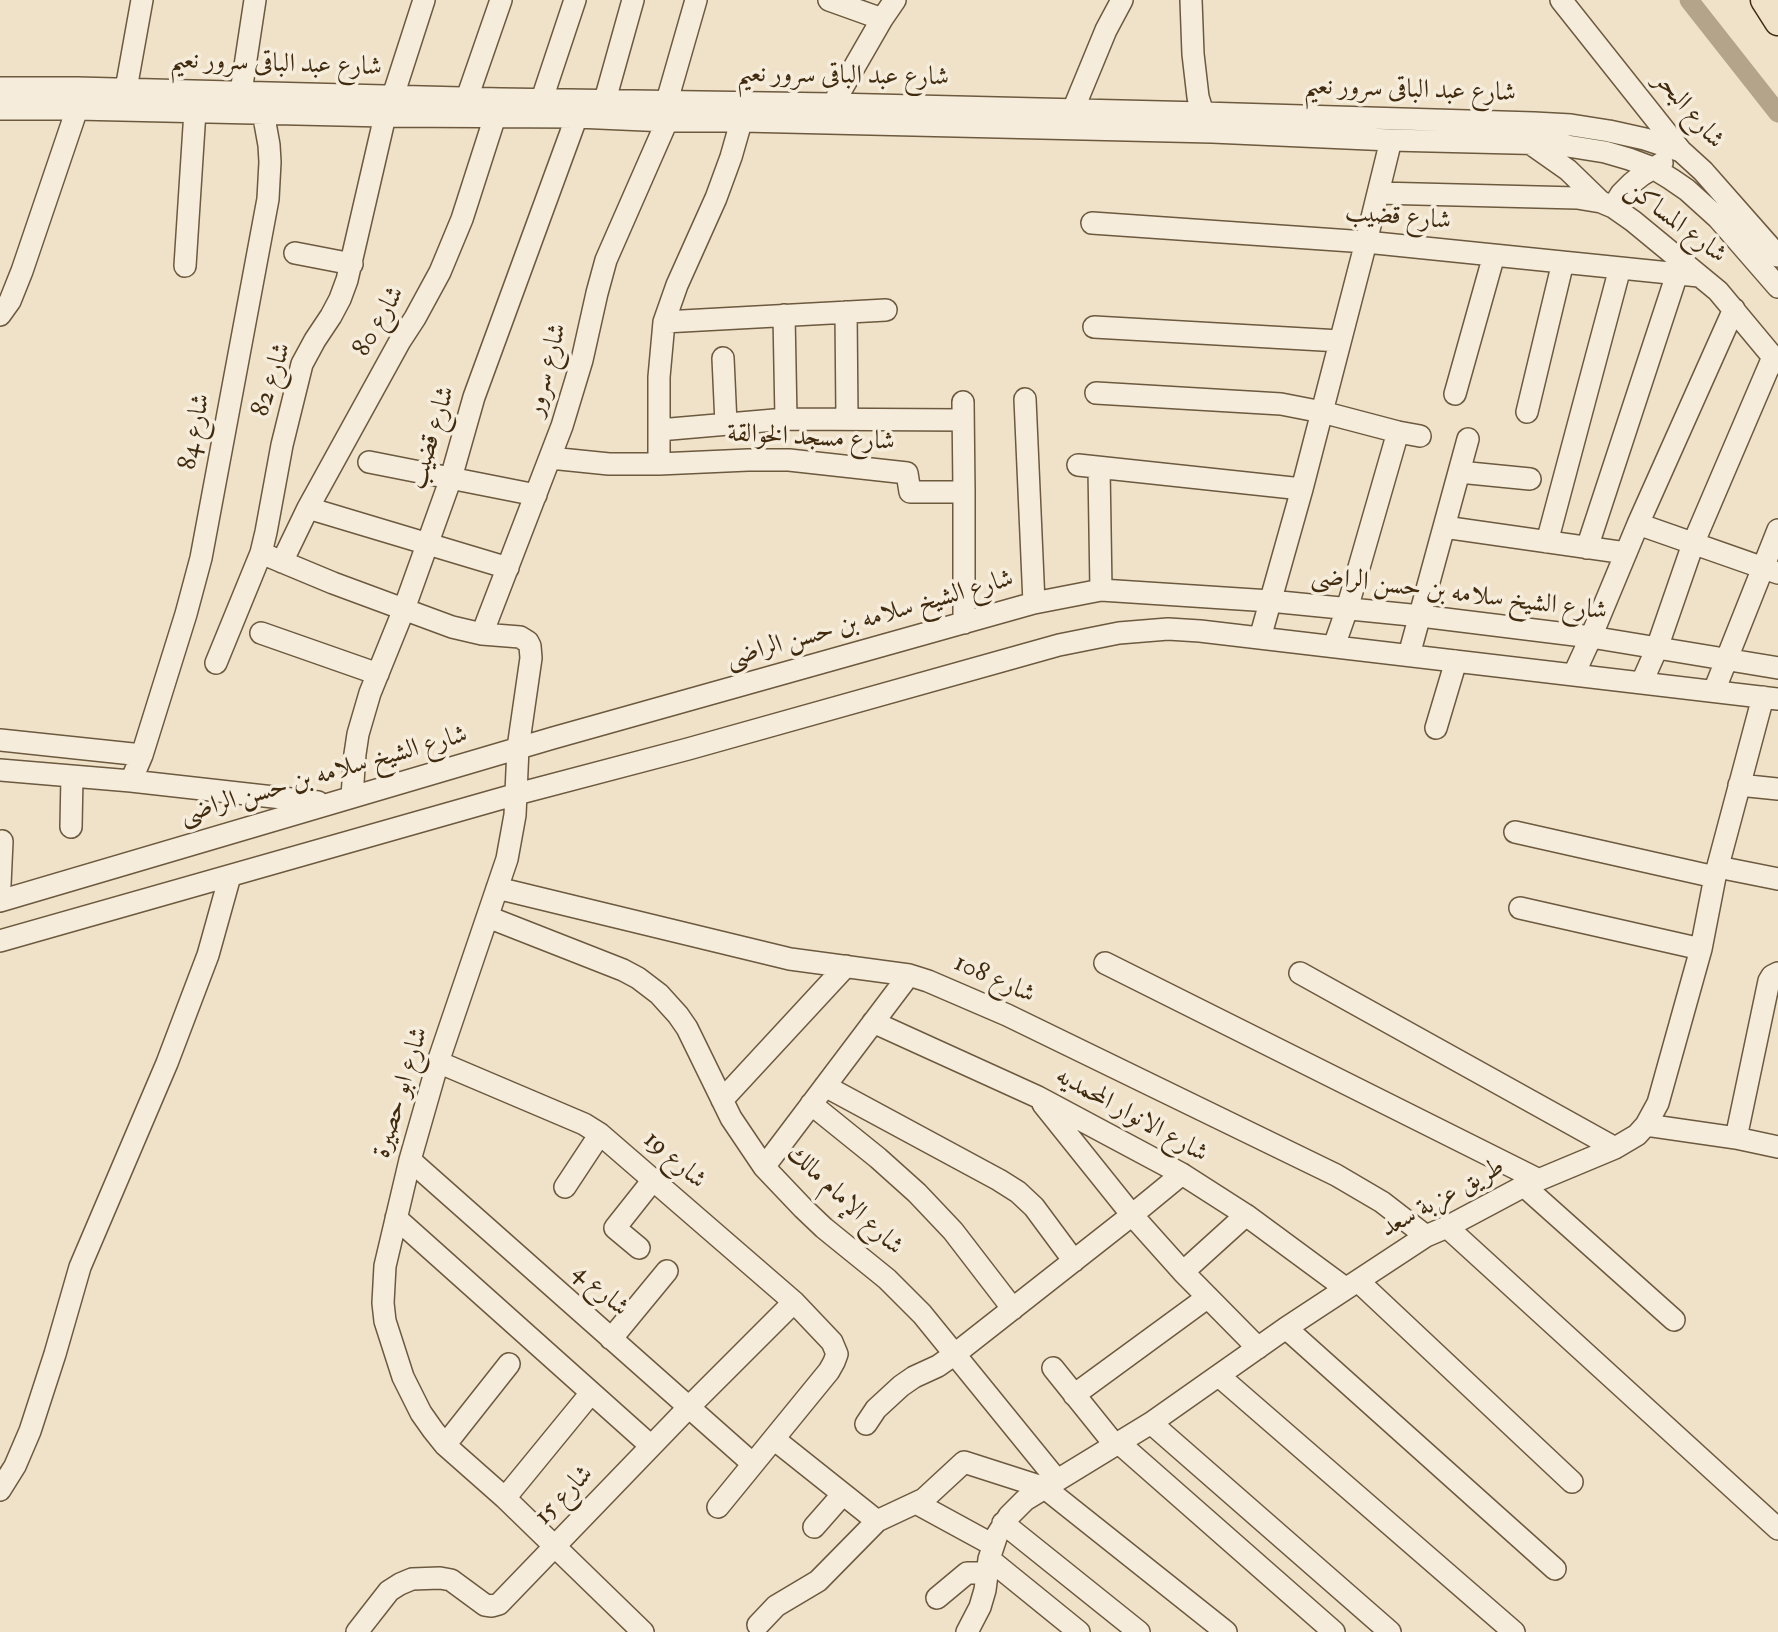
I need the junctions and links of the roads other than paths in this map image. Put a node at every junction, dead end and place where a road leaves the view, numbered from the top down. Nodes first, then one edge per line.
1 (142, 0) edge
2 (255, 0) edge
3 (424, 0) edge
4 (501, 0) edge
5 (575, 0) edge
6 (634, 0) edge
7 (695, 0) edge
8 (830, 0) edge
9 (895, 0) edge
10 (1122, 0) edge
11 (1191, 0) edge
12 (1560, 0) edge
13 (1764, 0) edge
14 (882, 19) junction
15 (1778, 22) edge
16 (0, 88) edge
17 (126, 89) junction
18 (241, 92) junction
19 (393, 96) junction
20 (467, 97) junction
21 (542, 99) junction
22 (167, 100) junction
23 (605, 100) junction
24 (832, 104) junction
25 (499, 108) junction
26 (580, 108) junction
27 (0, 109) edge
28 (76, 109) junction
29 (1073, 110) junction
30 (195, 111) junction
31 (667, 111) junction
32 (744, 112) junction
33 (264, 113) junction
34 (1203, 113) junction
35 (385, 116) junction
36 (1391, 140) junction
37 (1529, 143) junction
38 (1681, 151) junction
39 (1653, 168) junction
40 (1378, 193) junction
41 (1607, 205) junction
42 (1092, 223) dead end
43 (1366, 242) junction
44 (295, 253) dead end
45 (1494, 255) junction
46 (1778, 256) edge
47 (1563, 262) junction
48 (352, 264) junction
49 (185, 266) dead end
50 (1620, 268) junction
51 (1677, 274) junction
52 (1699, 276) junction
53 (1778, 287) edge
54 (1734, 309) junction
55 (886, 310) dead end
56 (846, 312) junction
57 (0, 315) edge
58 (784, 315) junction
59 (664, 322) junction
60 (1094, 327) dead end
61 (1340, 341) junction
62 (723, 358) dead end
63 (1776, 360) edge
64 (1096, 393) dead end
65 (1455, 394) dead end
66 (1025, 399) dead end
67 (1527, 411) dead end
68 (1322, 412) junction
69 (847, 418) junction
70 (786, 419) junction
71 (726, 424) junction
72 (659, 430) junction
73 (1398, 432) junction
74 (1420, 436) dead end
75 (1468, 439) dead end
76 (550, 458) junction
77 (369, 461) dead end
78 (659, 464) junction
79 (1077, 465) dead end
80 (1099, 468) junction
81 (1459, 472) junction
82 (451, 478) junction
83 (1530, 479) dead end
84 (1302, 489) junction
85 (964, 492) junction
86 (536, 495) junction
87 (308, 508) junction
88 (1638, 524) junction
89 (1444, 527) junction
90 (1778, 530) edge
91 (1547, 542) junction
92 (427, 544) junction
93 (1693, 544) junction
94 (1587, 548) junction
95 (261, 553) junction
96 (1626, 553) junction
97 (282, 562) junction
98 (508, 568) junction
99 (1771, 570) edge
100 (1101, 590) junction
101 (1270, 601) junction
102 (1034, 604) junction
103 (1347, 609) junction
104 (404, 610) junction
105 (1421, 616) junction
106 (964, 623) junction
107 (261, 632) dead end
108 (482, 634) junction
109 (1260, 638) junction
110 (1591, 638) junction
111 (1334, 646) junction
112 (1657, 648) junction
113 (1409, 655) junction
114 (1728, 659) junction
115 (1457, 661) junction
116 (216, 663) dead end
117 (1778, 668) edge
118 (378, 674) junction
119 (1574, 674) junction
120 (1642, 682) junction
121 (1714, 691) junction
122 (1771, 698) edge
123 (1436, 728) dead end
124 (0, 740) edge
125 (518, 748) junction
126 (142, 755) junction
127 (0, 770) edge
128 (72, 776) junction
129 (131, 781) junction
130 (1739, 785) junction
131 (1778, 789) edge
132 (517, 794) junction
133 (352, 796) junction
134 (329, 803) junction
135 (71, 827) dead end
136 (1516, 832) dead end
137 (2, 841) dead end
138 (1717, 872) junction
139 (230, 876) junction
140 (1778, 879) edge
141 (0, 885) edge
142 (497, 888) junction
143 (0, 901) edge
144 (1520, 908) dead end
145 (488, 917) junction
146 (0, 941) edge
147 (1701, 949) junction
148 (1105, 962) dead end
149 (846, 967) junction
150 (1300, 973) dead end
151 (1778, 973) edge
152 (909, 975) junction
153 (873, 1022) junction
154 (438, 1062) junction
155 (825, 1086) junction
156 (1038, 1097) junction
157 (722, 1100) junction
158 (811, 1104) junction
159 (1646, 1125) junction
160 (600, 1134) junction
161 (1736, 1138) junction
162 (1778, 1147) edge
163 (1615, 1148) junction
164 (410, 1160) junction
165 (764, 1167) junction
166 (1182, 1174) junction
167 (653, 1180) junction
168 (1532, 1183) junction
169 (565, 1186) dead end
170 (1132, 1215) junction
171 (1246, 1215) junction
172 (396, 1218) junction
173 (1447, 1227) junction
174 (1426, 1236) junction
175 (639, 1248) dead end
176 (1074, 1261) junction
177 (667, 1271) dead end
178 (1183, 1272) junction
179 (1351, 1284) junction
180 (1208, 1297) junction
181 (793, 1302) junction
182 (1013, 1309) junction
183 (1674, 1320) dead end
184 (1286, 1328) junction
185 (611, 1339) junction
186 (1258, 1348) junction
187 (955, 1354) junction
188 (509, 1364) dead end
189 (1053, 1368) dead end
190 (1219, 1376) junction
191 (590, 1393) junction
192 (1074, 1395) junction
193 (688, 1407) junction
194 (1151, 1423) junction
195 (866, 1424) dead end
196 (774, 1438) junction
197 (1117, 1444) junction
198 (445, 1445) junction
199 (651, 1446) junction
200 (754, 1464) junction
201 (1572, 1482) dead end
202 (1051, 1484) junction
203 (0, 1490) edge
204 (844, 1494) junction
205 (505, 1498) junction
206 (916, 1503) junction
207 (718, 1507) dead end
208 (877, 1521) junction
209 (1003, 1523) junction
210 (814, 1527) dead end
211 (1778, 1529) edge
212 (555, 1546) junction
213 (990, 1559) junction
214 (1555, 1569) dead end
215 (937, 1598) dead end
216 (758, 1625) dead end
217 (357, 1632) edge
218 (643, 1632) edge
219 (967, 1632) edge
220 (1079, 1632) edge
221 (1139, 1632) edge
222 (1226, 1632) edge
223 (1334, 1632) edge
224 (1390, 1632) edge
225 (1514, 1632) edge

1 - 17 street
2 - 18 street
3 - 19 street
4 - 20 street
5 - 21 street
6 - 23 street
7 - 31 street, شارع سرور
8 - 14 street
9 - 14 street
10 - 29 street
11 - 34 street
12 - 38 street, شارع البحر
13 - 15 main road
14 - 24 street
16 - 17 street, شارع عبد الباقى سرور نعيم
17 - 22 street, شارع عبد الباقى سرور نعيم
18 - 19 street, شارع عبد الباقى سرور نعيم
18 - 22 street, شارع عبد الباقى سرور نعيم
19 - 20 street, شارع عبد الباقى سرور نعيم
20 - 25 street, شارع عبد الباقى سرور نعيم
21 - 25 street, شارع عبد الباقى سرور نعيم
21 - 26 street, شارع عبد الباقى سرور نعيم
22 - 28 street, شارع عبد الباقى سرور نعيم
22 - 30 street, شارع عبد الباقى سرور نعيم
23 - 26 street, شارع عبد الباقى سرور نعيم
23 - 31 street, شارع عبد الباقى سرور نعيم
24 - 29 street, شارع عبد الباقى سرور نعيم
24 - 32 street, شارع عبد الباقى سرور نعيم
25 - 26 street, شارع عبد الباقى سرور نعيم
25 - 35 street, شارع عبد الباقى سرور نعيم
25 - 87 street, شارع 80
26 - 31 street, شارع عبد الباقى سرور نعيم
26 - 82 street, شارع قضيب
27 - 28 street, شارع عبد الباقى سرور نعيم
28 - 57 street
29 - 34 street, شارع عبد الباقى سرور نعيم
30 - 33 street, شارع عبد الباقى سرور نعيم
30 - 49 street
31 - 32 street, شارع عبد الباقى سرور نعيم
31 - 76 street, شارع سرور
32 - 36 street, شارع عبد الباقى سرور نعيم
32 - 59 street
33 - 35 street, شارع عبد الباقى سرور نعيم
33 - 126 street, شارع 84
34 - 38 street, شارع عبد الباقى سرور نعيم
35 - 48 street, شارع 82
36 - 37 street, شارع عبد الباقى سرور نعيم
36 - 40 street
37 - 39 street, شارع عبد الباقى سرور نعيم
37 - 41 street
38 - 39 street
38 - 46 street, شارع البحر
39 - 41 street
39 - 53 street, شارع البحر
40 - 41 street, شارع المساكن
40 - 43 street
41 - 52 street, شارع المساكن
42 - 43 street, شارع قضيب
43 - 45 street, شارع قضيب
43 - 61 street
44 - 48 street
45 - 47 street, شارع قضيب
45 - 65 street
47 - 50 street, شارع قضيب
47 - 67 street
48 - 95 street, شارع 82
50 - 51 street, شارع قضيب
50 - 91 street
51 - 52 street, شارع قضيب
51 - 94 street
52 - 54 street, شارع المساكن
54 - 63 street, شارع المساكن
54 - 88 street
55 - 56 street
56 - 58 street
56 - 69 street
58 - 59 street
58 - 70 street
59 - 72 street
60 - 61 street
61 - 68 street
62 - 71 street
63 - 93 street
64 - 68 street
66 - 102 street
68 - 73 street
68 - 84 street
69 - 70 street
69 - 85 street
70 - 71 street
71 - 72 street
72 - 78 street
73 - 74 street
73 - 103 street
75 - 81 street
76 - 78 street, شارع مسجد الخوالقة
76 - 86 street, شارع سرور
77 - 82 street
78 - 85 street, شارع مسجد الخوالقة
79 - 80 street
80 - 84 street
80 - 100 street
81 - 83 street
81 - 89 street
82 - 86 street
82 - 92 street, شارع قضيب
84 - 101 street
85 - 106 street
86 - 98 street, شارع سرور
87 - 92 street
87 - 97 street, شارع 80
88 - 93 street
88 - 96 street
89 - 91 street
89 - 105 street
90 - 99 street
91 - 94 street
92 - 98 street
92 - 104 street, شارع قضيب
93 - 99 street
93 - 112 street
94 - 96 street
95 - 97 street
95 - 116 street, شارع 82
96 - 110 street
97 - 104 street
98 - 108 street, شارع سرور
99 - 114 street
100 - 101 street, شارع الشيخ سلامه بن حسن الراضى
100 - 102 street, شارع الشيخ سلامه بن حسن الراضى
101 - 103 street, شارع الشيخ سلامه بن حسن الراضى
101 - 109 street
102 - 106 street, شارع الشيخ سلامه بن حسن الراضى
103 - 105 street, شارع الشيخ سلامه بن حسن الراضى
103 - 111 street
104 - 108 street
104 - 118 street, شارع قضيب
105 - 110 street, شارع الشيخ سلامه بن حسن الراضى
105 - 113 street
106 - 125 street, شارع الشيخ سلامه بن حسن الراضى
107 - 118 street
108 - 125 street, شارع ابو حصيرة
109 - 111 street
109 - 132 street
110 - 112 street, شارع الشيخ سلامه بن حسن الراضى
110 - 119 street
111 - 113 street
112 - 114 street, شارع الشيخ سلامه بن حسن الراضى
112 - 120 street
113 - 115 street
114 - 117 street, شارع الشيخ سلامه بن حسن الراضى
114 - 121 street
115 - 119 street
115 - 123 street
118 - 133 street, شارع قضيب
119 - 120 street
120 - 121 street
121 - 122 street
122 - 130 street, طريق عزبة سعد
124 - 126 street
125 - 132 street, شارع ابو حصيرة
125 - 133 street, شارع الشيخ سلامه بن حسن الراضى
126 - 129 street, شارع 84
127 - 128 street
128 - 129 street
128 - 135 street
129 - 134 street
130 - 131 street
130 - 138 street, طريق عزبة سعد
132 - 139 street
132 - 142 street, شارع ابو حصيرة
133 - 134 street, شارع الشيخ سلامه بن حسن الراضى
134 - 143 street, شارع الشيخ سلامه بن حسن الراضى
136 - 138 street
137 - 141 street
138 - 140 street
138 - 147 street, طريق عزبة سعد
139 - 146 street
139 - 203 street
142 - 145 street, شارع ابو حصيرة
142 - 149 street, شارع 108
144 - 147 street
145 - 154 street, شارع ابو حصيرة
145 - 157 street, شارع الإمام مالك
147 - 159 street, طريق عزبة سعد
148 - 168 street
149 - 152 street, شارع 108
149 - 157 street
150 - 163 street
151 - 161 street
152 - 153 street
152 - 174 street, شارع 108
153 - 155 street
153 - 156 street, شارع الانوار المحمديه
154 - 160 street, شارع 19
154 - 164 street, شارع ابو حصيرة
155 - 158 street
155 - 176 street
156 - 166 street, شارع الانوار المحمديه
156 - 170 street
157 - 165 street, شارع الإمام مالك
158 - 165 street
158 - 182 street
159 - 161 street
159 - 163 street, طريق عزبة سعد
160 - 167 street, شارع 19
160 - 169 street
161 - 162 street
163 - 168 street, طريق عزبة سعد
164 - 172 street, شارع ابو حصيرة
164 - 185 street, شارع 4
165 - 187 street, شارع الإمام مالك
166 - 170 street
166 - 171 street, شارع الانوار المحمديه
167 - 175 street
167 - 181 street, شارع 19
168 - 173 street, طريق عزبة سعد
168 - 183 street
170 - 176 street
170 - 178 street
171 - 178 street
171 - 179 street, شارع الانوار المحمديه
172 - 191 street
172 - 198 street, شارع ابو حصيرة
173 - 174 street, طريق عزبة سعد
173 - 211 street
174 - 179 street, طريق عزبة سعد
176 - 182 street
177 - 185 street
178 - 180 street
179 - 184 street, طريق عزبة سعد
179 - 201 street, شارع الانوار المحمديه
180 - 186 street
180 - 192 street
181 - 193 street, شارع 15
181 - 196 street, شارع 19
182 - 187 street
184 - 186 street, طريق عزبة سعد
184 - 214 street
185 - 193 street, شارع 4
186 - 190 street, طريق عزبة سعد
187 - 195 street
187 - 202 street, شارع الإمام مالك
188 - 198 street
189 - 192 street
190 - 194 street, طريق عزبة سعد
190 - 225 street
191 - 199 street
191 - 205 street
192 - 197 street
193 - 199 street, شارع 15
193 - 200 street, شارع 4
194 - 197 street, طريق عزبة سعد
194 - 224 street
196 - 200 street
196 - 204 street
197 - 202 street, طريق عزبة سعد
197 - 223 street
198 - 205 street, شارع ابو حصيرة
199 - 212 street, شارع 15
200 - 207 street
202 - 206 street
202 - 209 street, طريق عزبة سعد
202 - 222 street
204 - 208 street
204 - 210 street
205 - 212 street, شارع ابو حصيرة
206 - 208 street
206 - 213 street
208 - 216 street
209 - 213 street, طريق عزبة سعد
209 - 221 street
212 - 217 street, شارع 15
212 - 218 street, شارع ابو حصيرة
213 - 215 street
213 - 219 street, طريق عزبة سعد
213 - 220 street

